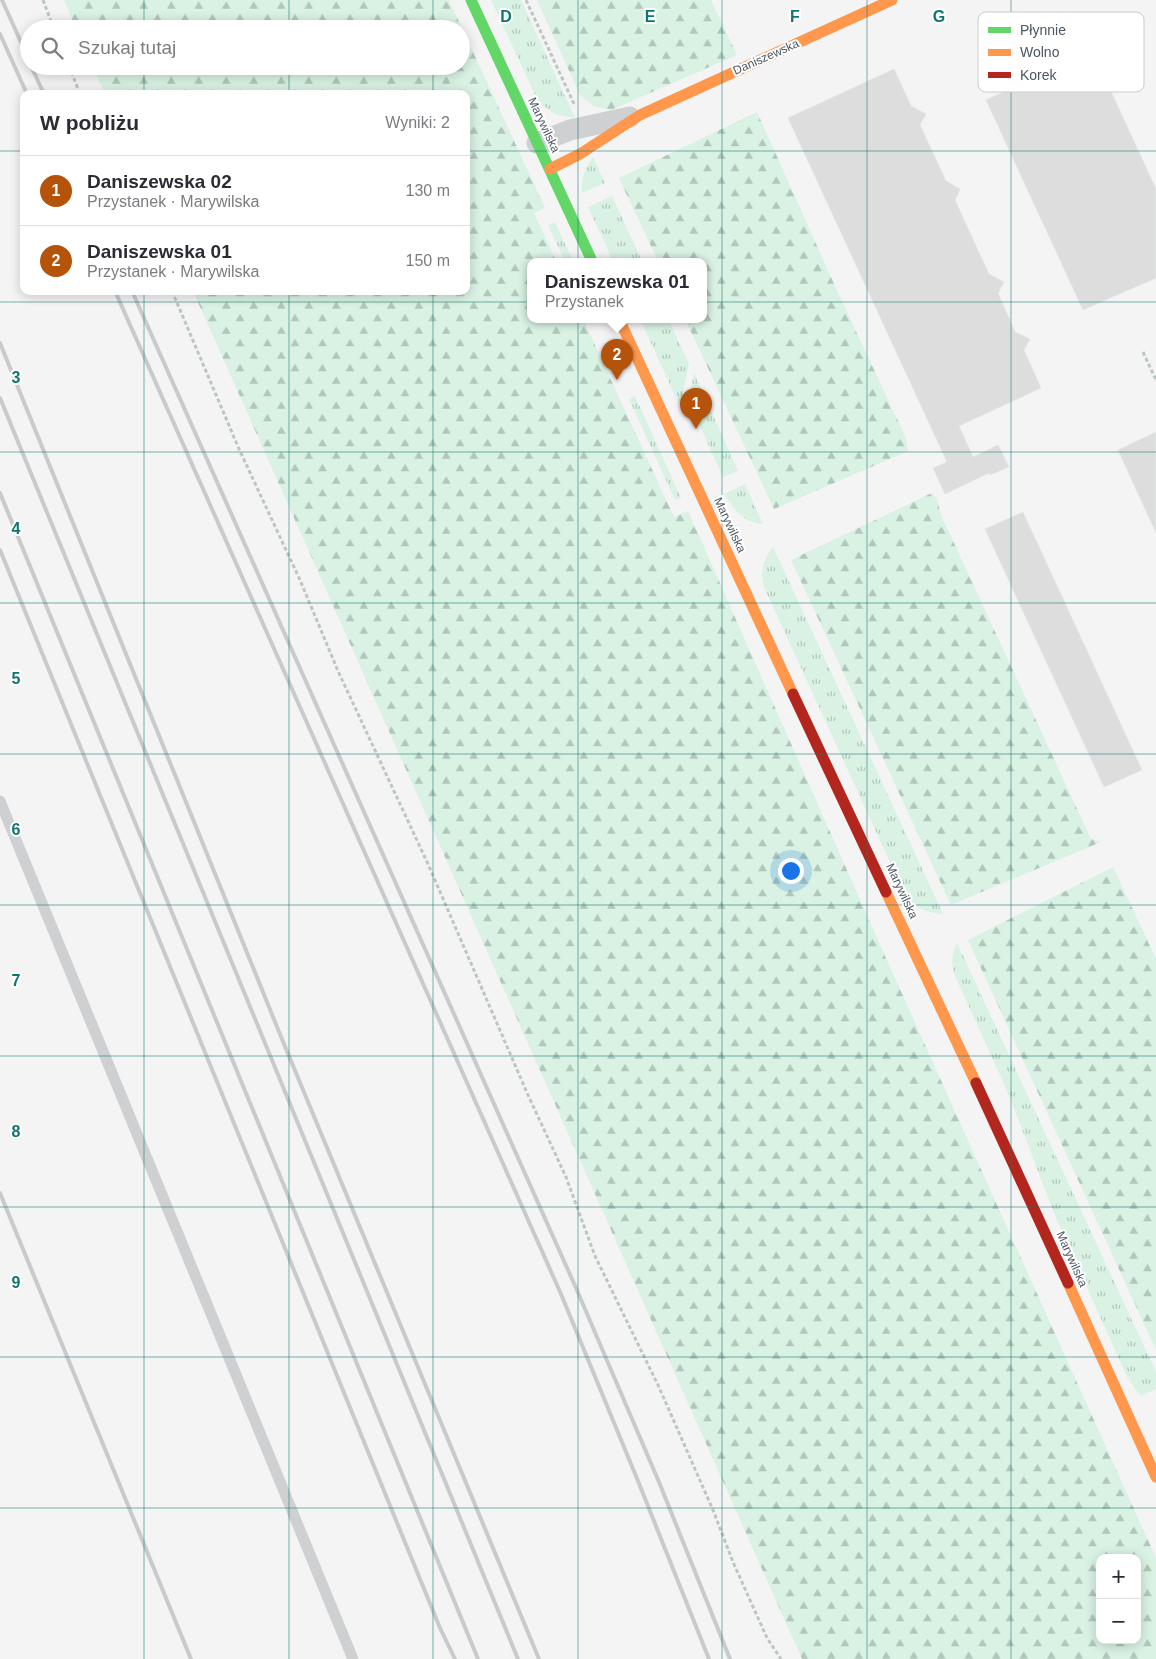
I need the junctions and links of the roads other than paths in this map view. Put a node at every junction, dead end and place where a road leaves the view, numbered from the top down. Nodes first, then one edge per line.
1 (471, 0) edge
2 (892, 0) edge
3 (640, 115) junction
4 (537, 143) junction
5 (550, 169) junction
6 (591, 258) edge
7 (621, 323) edge
8 (0, 801) edge
9 (1156, 1477) edge
10 (353, 1659) edge

1 - 4 main road, Marywilska
2 - 3 main road, Daniszewska
3 - 4 street, Daniszewska
3 - 5 main road, Daniszewska
4 - 5 main road, Marywilska
5 - 6 main road, Marywilska
7 - 9 main road, Marywilska
8 - 10 lane

